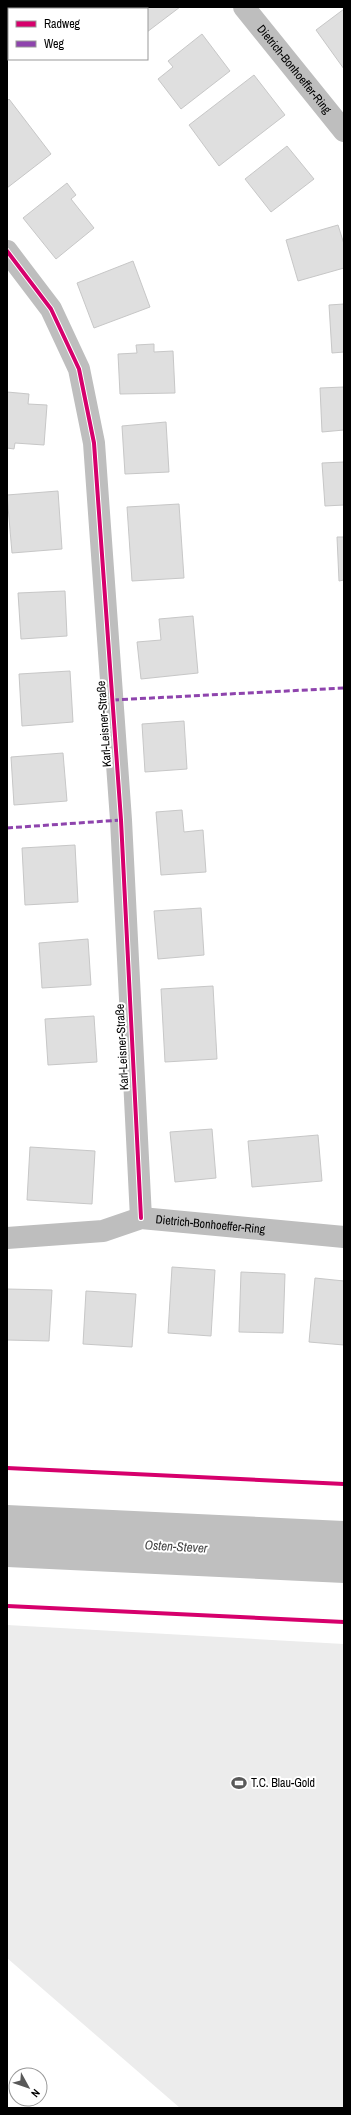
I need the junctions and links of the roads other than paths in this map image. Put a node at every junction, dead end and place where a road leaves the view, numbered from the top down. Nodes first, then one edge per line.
1 (244, 7) edge
2 (344, 131) edge
3 (7, 251) edge
4 (141, 1218) junction
5 (344, 1237) edge
6 (7, 1238) edge

1 - 2 street, Dietrich-Bonhoeffer-Ring
3 - 4 street, Karl-Leisner-Straße
4 - 5 street, Dietrich-Bonhoeffer-Ring
4 - 6 street, Dietrich-Bonhoeffer-Ring

